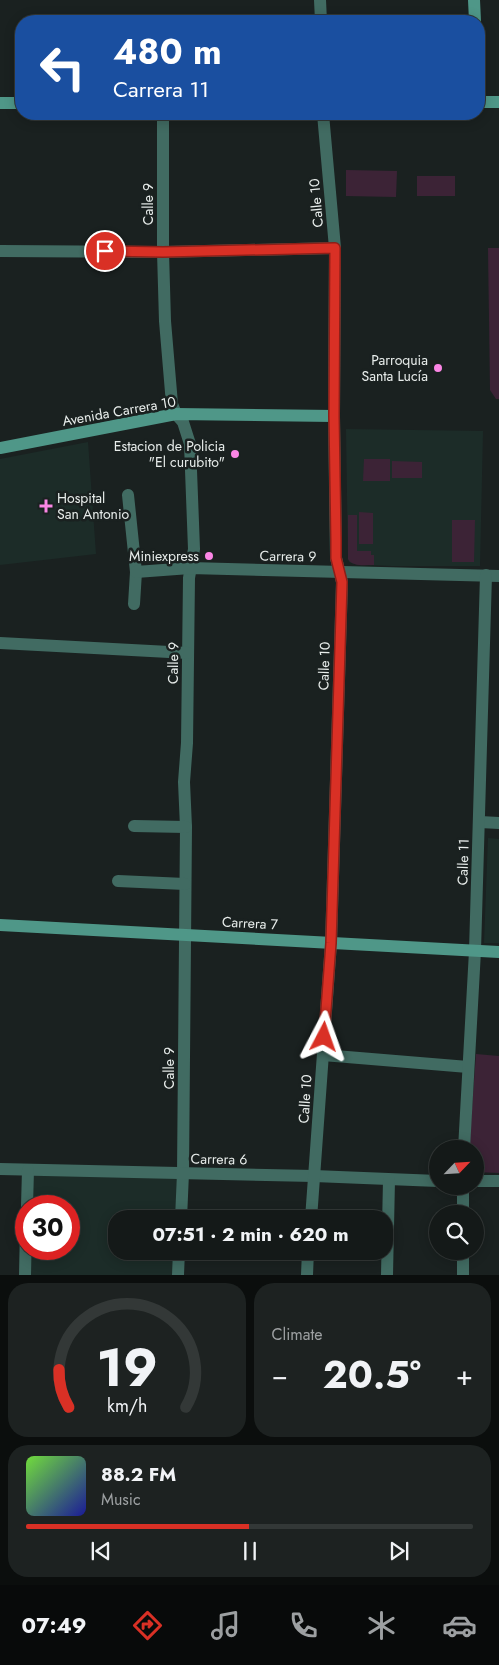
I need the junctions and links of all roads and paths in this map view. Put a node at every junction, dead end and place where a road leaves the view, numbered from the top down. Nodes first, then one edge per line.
1 (320, 0) edge
2 (474, 0) edge
3 (321, 15) edge
4 (474, 15) edge
5 (485, 102) edge
6 (499, 102) edge
7 (0, 103) edge
8 (15, 103) edge
9 (163, 120) edge
10 (324, 120) edge
11 (335, 248) junction
12 (0, 251) edge
13 (163, 252) junction
14 (176, 414) junction
15 (334, 416) junction
16 (0, 448) edge
17 (128, 495) dead end
18 (190, 568) junction
19 (136, 572) junction
20 (340, 572) junction
21 (493, 576) edge
22 (134, 604) dead end
23 (0, 643) edge
24 (188, 653) junction
25 (480, 822) junction
26 (499, 824) edge
27 (134, 826) dead end
28 (186, 827) junction
29 (118, 881) dead end
30 (185, 884) junction
31 (0, 925) edge
32 (184, 934) junction
33 (331, 943) junction
34 (475, 951) junction
35 (499, 952) edge
36 (323, 1056) junction
37 (468, 1067) junction
38 (465, 1140) edge
39 (0, 1169) edge
40 (28, 1170) junction
41 (183, 1173) junction
42 (314, 1176) junction
43 (389, 1180) junction
44 (429, 1181) edge
45 (484, 1181) edge
46 (499, 1181) edge
47 (27, 1195) edge
48 (181, 1210) edge
49 (312, 1210) edge
50 (25, 1260) edge
51 (179, 1260) edge
52 (308, 1260) edge
53 (462, 1260) edge
54 (25, 1275) edge
55 (178, 1275) edge
56 (307, 1275) edge
57 (387, 1275) edge
58 (462, 1275) edge

1 - 3 street
2 - 4 street
5 - 6 street
7 - 8 street
9 - 13 street, Calle 9
10 - 11 street, Calle 10
11 - 13 street
11 - 15 street, Calle 10
12 - 13 street
13 - 14 street, Calle 9
14 - 15 street, Avenida Carrera 10
14 - 16 street, Avenida Carrera 10
14 - 18 street, Calle 9
15 - 20 street, Calle 10
17 - 19 street
18 - 19 street, Carrera 9
18 - 20 street, Carrera 9
18 - 24 street, Calle 9
19 - 22 street
20 - 21 street, Carrera 9
20 - 33 street, Calle 10
21 - 25 street, Calle 11
23 - 24 street
24 - 28 street, Calle 9
25 - 26 street
25 - 34 street, Calle 11
27 - 28 street
28 - 30 street, Calle 9
29 - 30 street
30 - 32 street, Calle 9
31 - 32 street, Carrera 7
32 - 33 street, Carrera 7
32 - 41 street, Calle 9
33 - 34 street, Carrera 7
33 - 36 street, Calle 10
34 - 35 street, Carrera 7
34 - 37 street, Calle 11
36 - 37 street
36 - 42 street, Calle 10
37 - 38 street, Calle 11
39 - 40 street, Carrera 6
40 - 41 street, Carrera 6
40 - 47 street
41 - 42 street, Carrera 6
41 - 48 street, Calle 9
42 - 43 street, Carrera 6
42 - 49 street, Calle 10
43 - 44 street, Carrera 6
43 - 57 street
45 - 46 street
50 - 54 street
51 - 55 street
52 - 56 street
53 - 58 street

